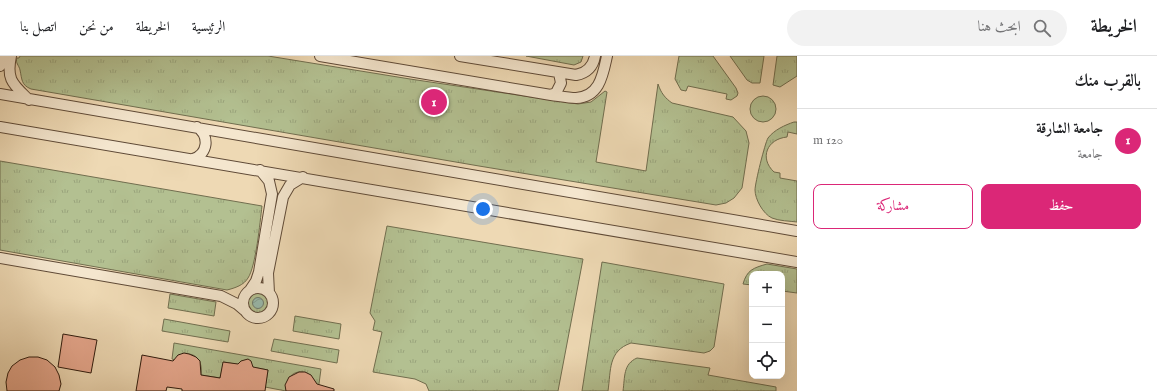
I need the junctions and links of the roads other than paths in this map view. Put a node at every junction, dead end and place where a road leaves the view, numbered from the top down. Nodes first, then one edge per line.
1 (3, 56) edge
2 (11, 56) edge
3 (320, 56) edge
4 (460, 56) edge
5 (595, 56) edge
6 (607, 56) edge
7 (0, 66) edge
8 (4, 72) edge
9 (558, 73) junction
10 (0, 94) edge
11 (551, 95) junction
12 (29, 100) junction
13 (0, 127) edge
14 (197, 128) junction
15 (193, 159) junction
16 (260, 170) junction
17 (303, 177) junction
18 (272, 223) junction
19 (797, 231) edge
20 (0, 258) edge
21 (797, 262) edge
22 (249, 290) junction
23 (269, 293) junction
24 (221, 296) junction
25 (244, 310) junction

1 - 7 street
2 - 8 street
3 - 11 street
4 - 9 street
5 - 9 street
6 - 11 street
8 - 12 street
9 - 11 street
10 - 12 street
12 - 14 street
13 - 15 street
14 - 15 street
14 - 19 street
15 - 16 street
16 - 17 street
16 - 18 street
17 - 18 street
17 - 21 street
18 - 22 street
18 - 23 street
20 - 24 street
22 - 23 street
22 - 24 street
22 - 25 street
23 - 25 street
24 - 25 street

